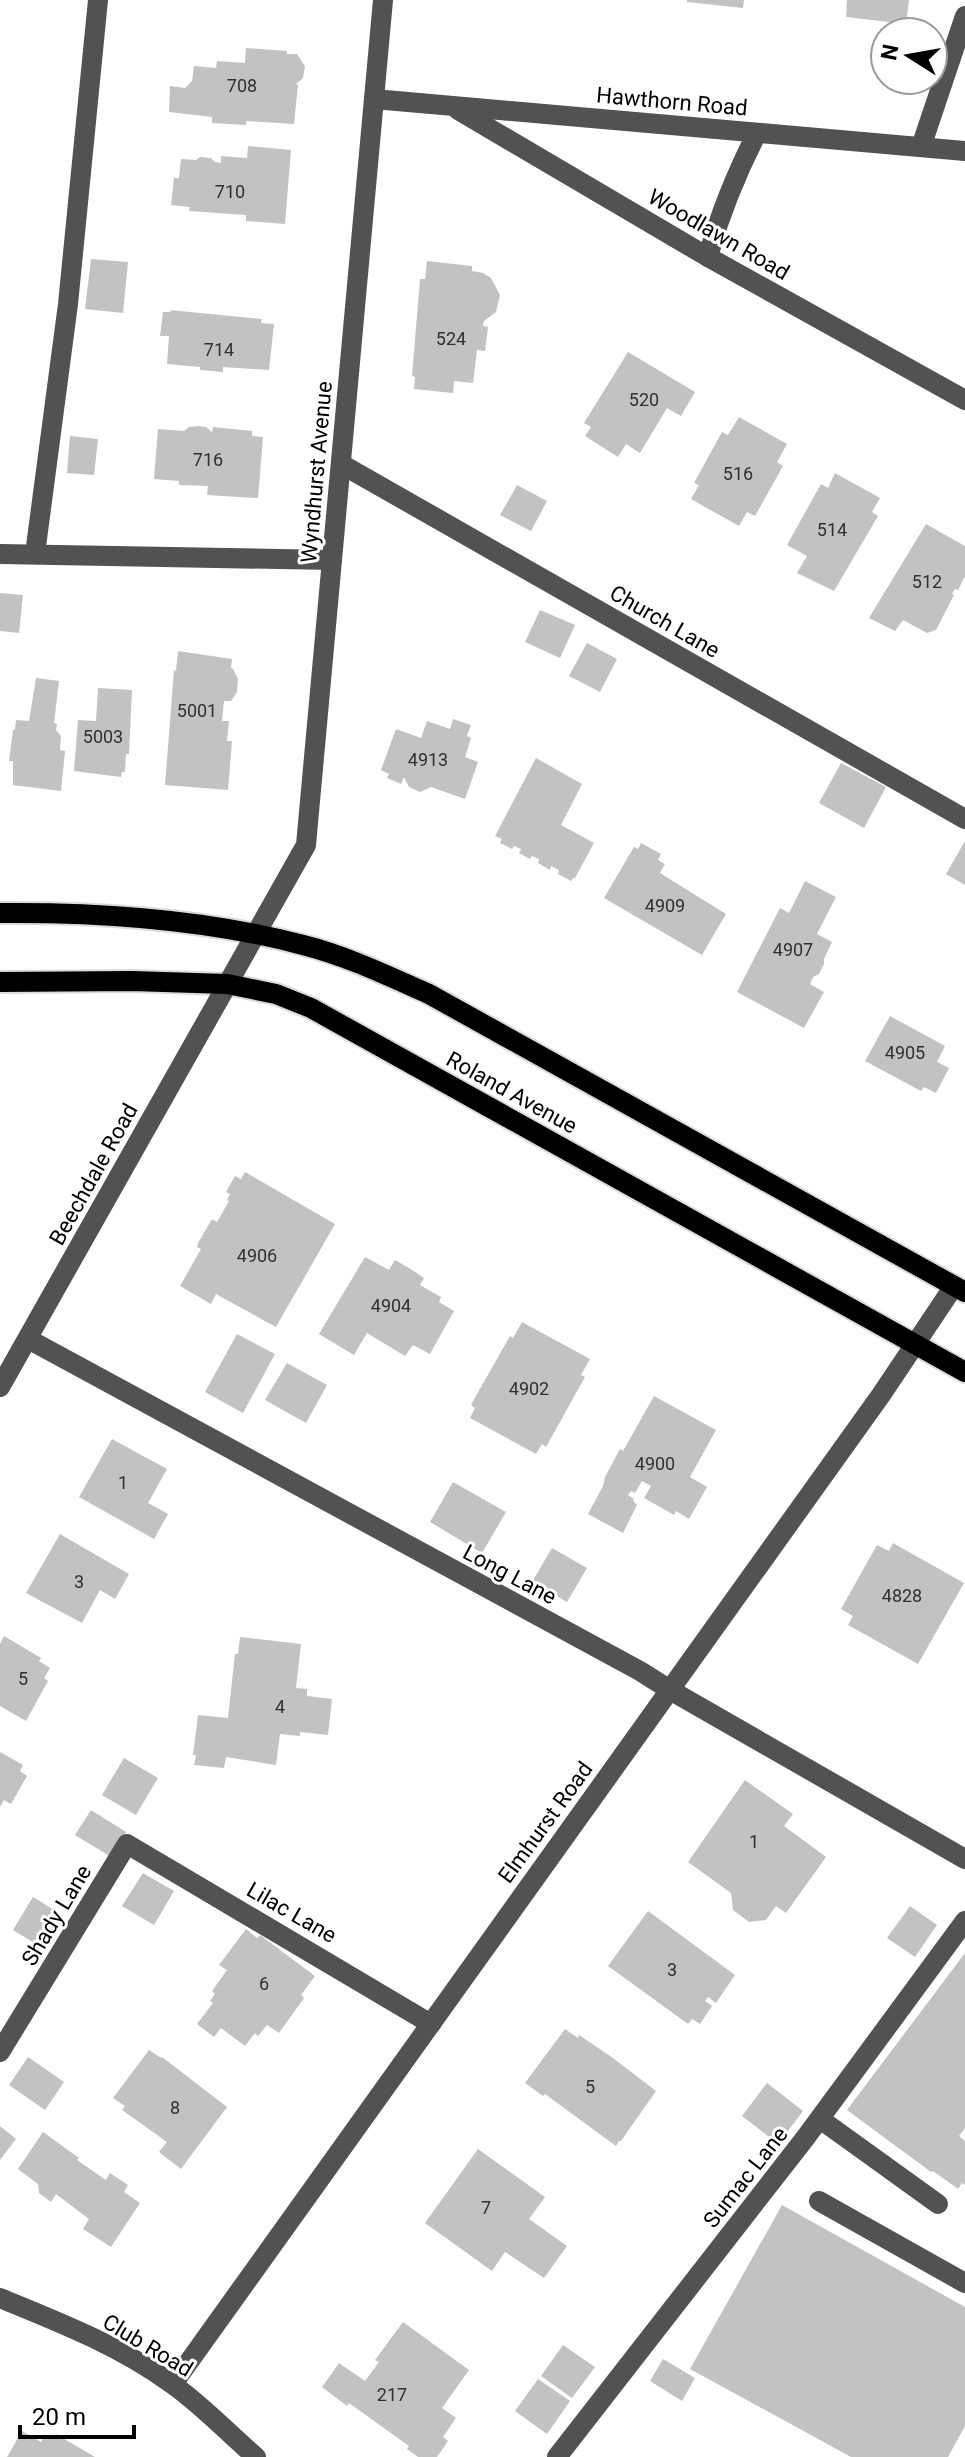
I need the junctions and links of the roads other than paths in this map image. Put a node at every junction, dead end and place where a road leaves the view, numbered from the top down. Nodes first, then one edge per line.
1 (98, 0) edge
2 (383, 0) edge
3 (965, 16) edge
4 (374, 99) junction
5 (451, 106) junction
6 (757, 133) junction
7 (921, 147) junction
8 (965, 151) edge
9 (708, 257) junction
10 (965, 400) edge
11 (341, 464) junction
12 (0, 554) edge
13 (35, 554) junction
14 (332, 560) junction
15 (965, 819) edge
16 (0, 913) edge
17 (256, 935) junction
18 (0, 982) edge
19 (227, 984) junction
20 (959, 1289) edge
21 (28, 1339) junction
22 (915, 1344) junction
23 (965, 1372) edge
24 (0, 1387) edge
25 (670, 1690) junction
26 (127, 1844) joint
27 (965, 1859) edge
28 (965, 1921) edge
29 (431, 2024) junction
30 (0, 2052) edge
31 (820, 2119) junction
32 (819, 2201) dead end
33 (938, 2204) dead end
34 (965, 2283) edge
35 (0, 2298) edge
36 (173, 2384) junction
37 (256, 2457) edge
38 (557, 2457) edge

1 - 13 street
2 - 4 street, Wyndhurst Avenue
3 - 7 street
4 - 5 street, Hawthorn Road
4 - 11 street, Wyndhurst Avenue
5 - 6 street, Hawthorn Road
5 - 9 street, Woodlawn Road
6 - 7 street, Hawthorn Road
6 - 9 street
7 - 8 street, Hawthorn Road
9 - 10 street, Woodlawn Road
11 - 14 street, Wyndhurst Avenue
11 - 15 street, Church Lane
12 - 13 street
13 - 14 street
14 - 17 street, Wyndhurst Avenue
16 - 17 main road, Roland Avenue
17 - 19 street, Wyndhurst Avenue
17 - 20 main road, Roland Avenue
18 - 19 main road, Roland Avenue
19 - 21 street, Beechdale Road
19 - 22 main road, Roland Avenue
20 - 22 street, Elmhurst Road
21 - 24 street, Beechdale Road
21 - 25 street, Long Lane
22 - 23 main road, Roland Avenue
22 - 25 street, Elmhurst Road
25 - 27 street, Long Lane
25 - 29 street, Elmhurst Road
26 - 29 street, Lilac Lane
26 - 30 street, Shady Lane
28 - 31 street, Sumac Lane
29 - 36 street, Elmhurst Road
31 - 33 street
31 - 38 street, Sumac Lane
32 - 34 street
35 - 36 street, Club Road
36 - 37 street, Club Road

